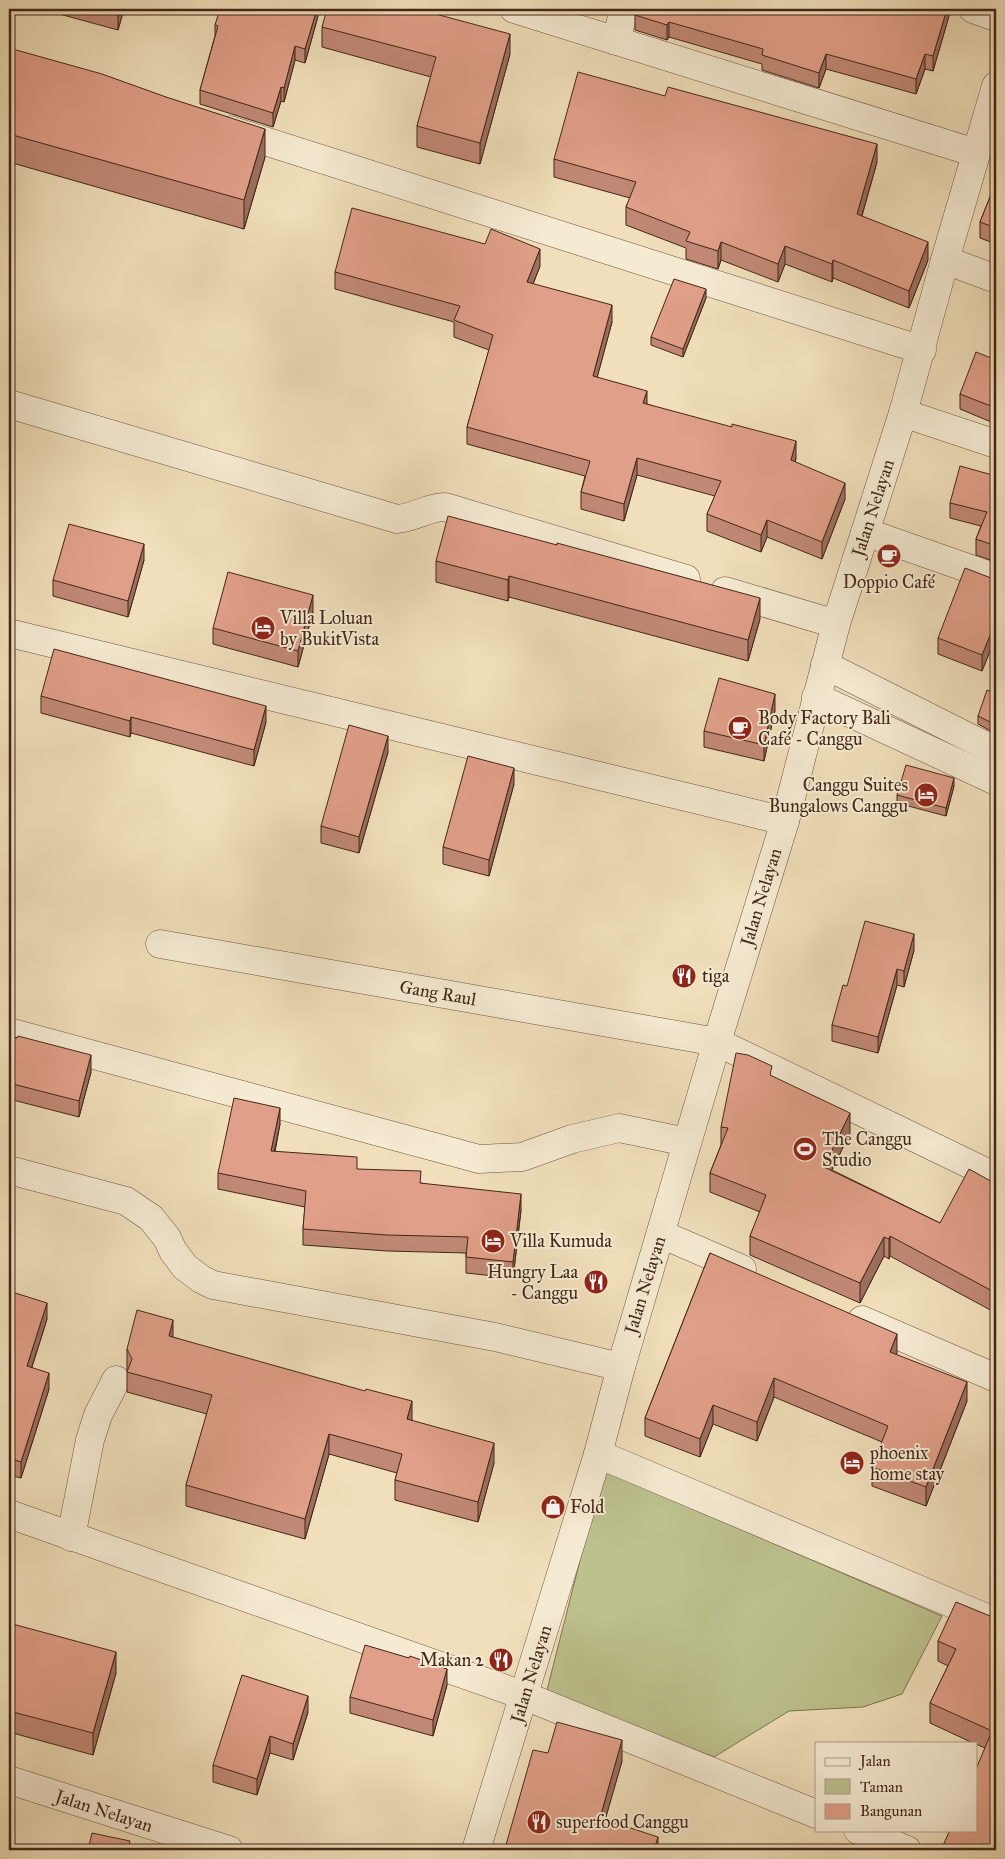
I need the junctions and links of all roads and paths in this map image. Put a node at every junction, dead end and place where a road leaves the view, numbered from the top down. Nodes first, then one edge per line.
1 (514, 9) edge
2 (624, 9) edge
3 (973, 9) edge
4 (996, 17) edge
5 (616, 41) junction
6 (996, 86) edge
7 (209, 123) edge
8 (986, 139) edge
9 (945, 260) junction
10 (996, 279) edge
11 (922, 350) junction
12 (9, 404) edge
13 (903, 413) junction
14 (996, 444) edge
15 (865, 532) junction
16 (996, 578) edge
17 (836, 624) junction
18 (9, 633) edge
19 (825, 665) junction
20 (816, 697) junction
21 (996, 751) edge
22 (996, 780) edge
23 (785, 821) junction
24 (160, 944) dead end
25 (9, 1032) edge
26 (717, 1042) junction
27 (687, 1142) junction
28 (9, 1170) edge
29 (996, 1177) edge
30 (661, 1234) junction
31 (761, 1276) edge
32 (842, 1312) edge
33 (621, 1368) junction
34 (996, 1378) edge
35 (116, 1380) dead end
36 (598, 1454) junction
37 (9, 1514) edge
38 (71, 1537) junction
39 (996, 1622) edge
40 (525, 1696) junction
41 (9, 1780) edge
42 (815, 1814) edge
43 (863, 1832) edge
44 (229, 1850) edge
45 (476, 1850) edge
46 (907, 1850) edge

1 - 5 street
2 - 5 street
3 - 4 street
5 - 8 street
6 - 8 street, Jalan Nelayan
7 - 11 street
8 - 9 street, Jalan Nelayan
9 - 10 street
9 - 11 street, Jalan Nelayan
11 - 13 street, Jalan Nelayan
12 - 17 street
13 - 14 street
13 - 15 street, Jalan Nelayan
15 - 16 street
15 - 17 street, Jalan Nelayan
17 - 19 street, Jalan Nelayan
18 - 23 street
19 - 20 street, Jalan Nelayan
19 - 21 street
20 - 22 street
20 - 23 street, Jalan Nelayan
23 - 26 street, Jalan Nelayan
24 - 26 street, Gang Raul
25 - 27 street
26 - 27 street, Jalan Nelayan
26 - 29 street, Gang Raul
27 - 30 street, Jalan Nelayan
28 - 33 street
30 - 31 street
30 - 33 street, Jalan Nelayan
32 - 34 street
33 - 36 street, Jalan Nelayan
35 - 38 street
36 - 39 street
36 - 40 street, Jalan Nelayan
37 - 38 street
38 - 40 street
40 - 42 street
40 - 45 street, Jalan Nelayan
41 - 44 street, Jalan Nelayan
43 - 46 street

